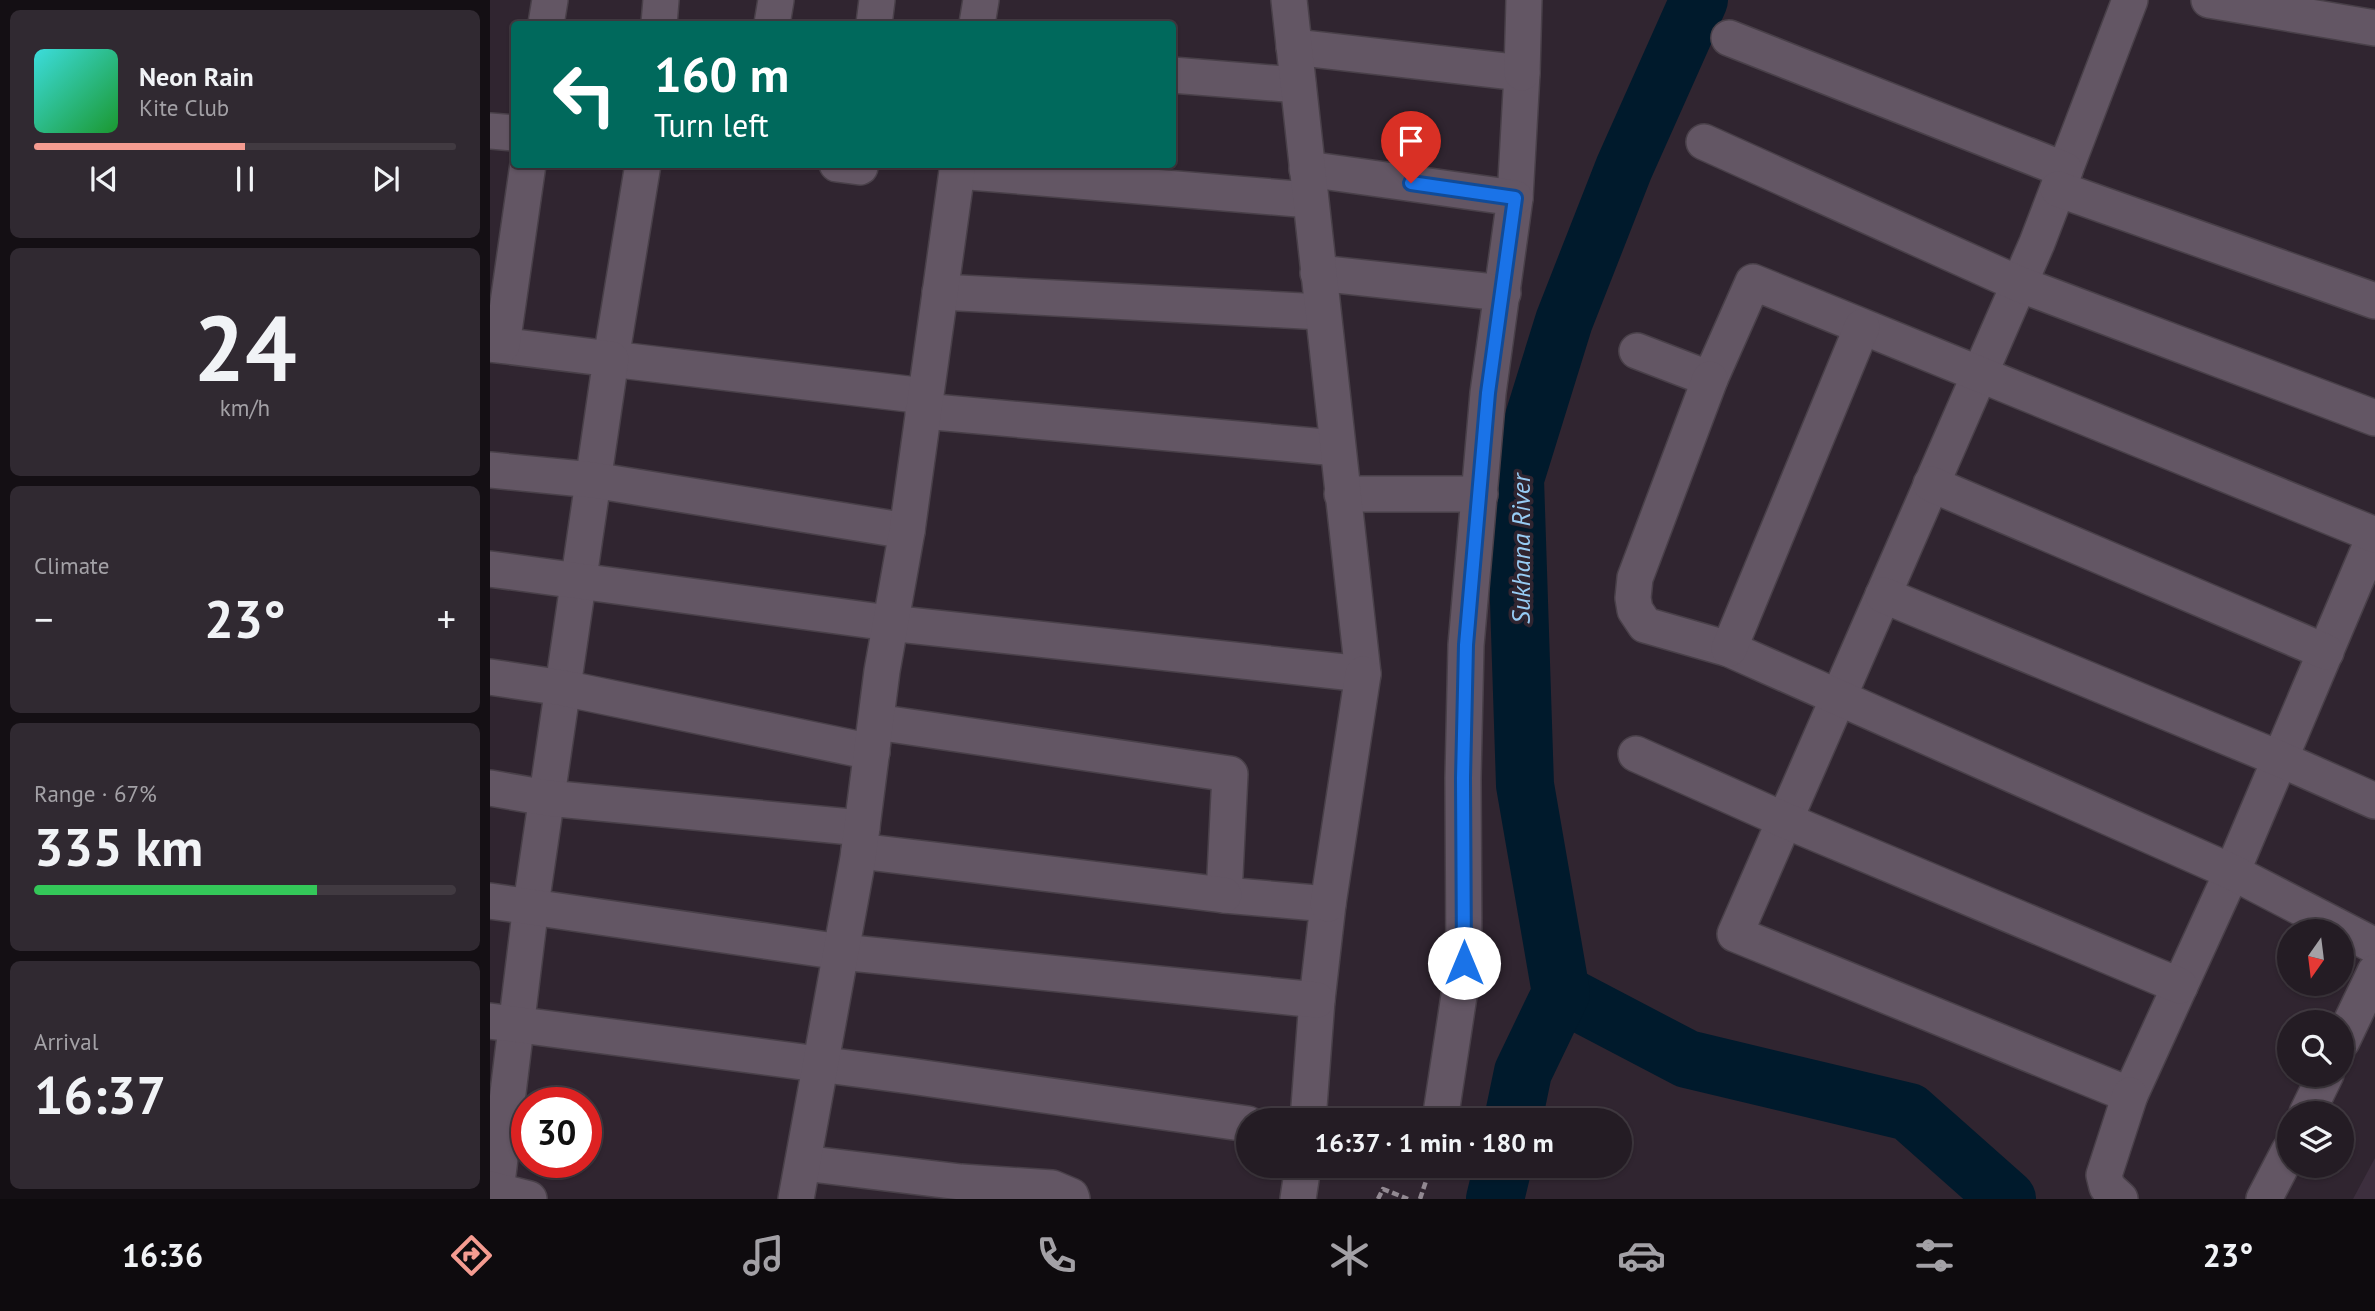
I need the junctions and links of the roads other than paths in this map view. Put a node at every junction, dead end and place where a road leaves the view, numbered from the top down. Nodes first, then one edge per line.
1 (550, 0) edge
2 (661, 0) edge
3 (776, 0) edge
4 (877, 0) edge
5 (981, 0) edge
6 (1289, 0) edge
7 (1524, 0) edge
8 (2130, 0) edge
9 (2209, 0) edge
10 (547, 21) edge
11 (659, 21) edge
12 (772, 21) edge
13 (874, 21) edge
14 (978, 21) edge
15 (2375, 28) edge
16 (1730, 38) dead end
17 (1294, 47) junction
18 (1522, 73) junction
19 (1176, 75) edge
20 (1298, 85) junction
21 (490, 131) edge
22 (511, 133) edge
23 (1703, 142) dead end
24 (527, 168) edge
25 (642, 168) edge
26 (957, 168) edge
27 (2062, 180) junction
28 (1308, 184) junction
29 (1515, 198) junction
30 (1318, 273) junction
31 (2019, 284) junction
32 (940, 292) junction
33 (1503, 293) junction
34 (2375, 301) edge
35 (1322, 312) junction
36 (1862, 327) junction
37 (496, 345) edge
38 (1637, 351) dead end
39 (611, 359) junction
40 (1980, 374) junction
41 (1710, 379) junction
42 (924, 404) junction
43 (2375, 418) edge
44 (1337, 448) junction
45 (490, 470) edge
46 (593, 480) junction
47 (1931, 484) junction
48 (1342, 494) junction
49 (1480, 494) junction
50 (907, 531) junction
51 (2375, 535) edge
52 (490, 569) edge
53 (578, 582) junction
54 (1883, 595) junction
55 (889, 623) junction
56 (1729, 649) junction
57 (2326, 653) junction
58 (1363, 674) junction
59 (490, 677) edge
60 (563, 688) junction
61 (1838, 697) junction
62 (874, 737) junction
63 (1636, 754) dead end
64 (2280, 759) junction
65 (490, 789) edge
66 (547, 798) junction
67 (2375, 801) edge
68 (1784, 820) junction
69 (861, 839) junction
70 (2232, 872) junction
71 (1224, 895) junction
72 (490, 901) edge
73 (1328, 904) junction
74 (531, 905) junction
75 (2375, 946) edge
76 (841, 952) junction
77 (2375, 972) edge
78 (2180, 986) junction
79 (1317, 1000) junction
80 (2354, 1016) edge
81 (503, 1022) edge
82 (822, 1065) junction
83 (2130, 1096) junction
84 (1309, 1108) edge
85 (1442, 1108) edge
86 (1236, 1122) edge
87 (803, 1163) junction
88 (2277, 1174) edge
89 (1301, 1178) edge
90 (502, 1195) edge
91 (796, 1199) edge
92 (1072, 1199) edge
93 (1298, 1199) edge
94 (2120, 1199) edge
95 (2264, 1199) edge

1 - 10 street
2 - 11 street
3 - 12 street
4 - 13 street
5 - 14 street
6 - 17 street
7 - 18 street
8 - 27 street
9 - 15 street
16 - 27 street
17 - 18 street
17 - 20 street
18 - 29 street
19 - 20 street
20 - 28 street
21 - 22 street
23 - 31 street
24 - 37 street
25 - 39 street
26 - 28 street
26 - 32 street
27 - 31 street
27 - 34 street
28 - 29 street
28 - 30 street
29 - 33 street
30 - 33 street
30 - 35 street
31 - 40 street
31 - 43 street
32 - 35 street
32 - 42 street
33 - 49 street
35 - 44 street
36 - 40 street
36 - 41 street
36 - 56 street
37 - 39 street
38 - 41 street
39 - 42 street
39 - 46 street
40 - 47 street
40 - 51 street
41 - 56 street
42 - 44 street
42 - 50 street
44 - 48 street
45 - 46 street
46 - 50 street
46 - 53 street
47 - 54 street
47 - 57 street
48 - 49 street
48 - 58 street
49 - 85 street
50 - 55 street
51 - 57 street
52 - 53 street
53 - 55 street
53 - 60 street
54 - 61 street
54 - 64 street
55 - 58 street
55 - 62 street
56 - 61 street
57 - 64 street
58 - 73 street
59 - 60 street
60 - 62 street
60 - 66 street
61 - 68 street
61 - 70 street
62 - 69 street
62 - 71 street
63 - 68 street
64 - 67 street
64 - 70 street
65 - 66 street
66 - 69 street
66 - 74 street
68 - 78 street
68 - 83 street
69 - 71 street
69 - 76 street
70 - 75 street
70 - 78 street
71 - 73 street
72 - 74 street
73 - 79 street
74 - 76 street
74 - 81 street
76 - 79 street
76 - 82 street
77 - 80 street
78 - 83 street
79 - 84 street
81 - 82 street
81 - 90 street
82 - 86 street
82 - 87 street
83 - 94 street
87 - 91 street
87 - 92 street
88 - 95 street
89 - 93 street

